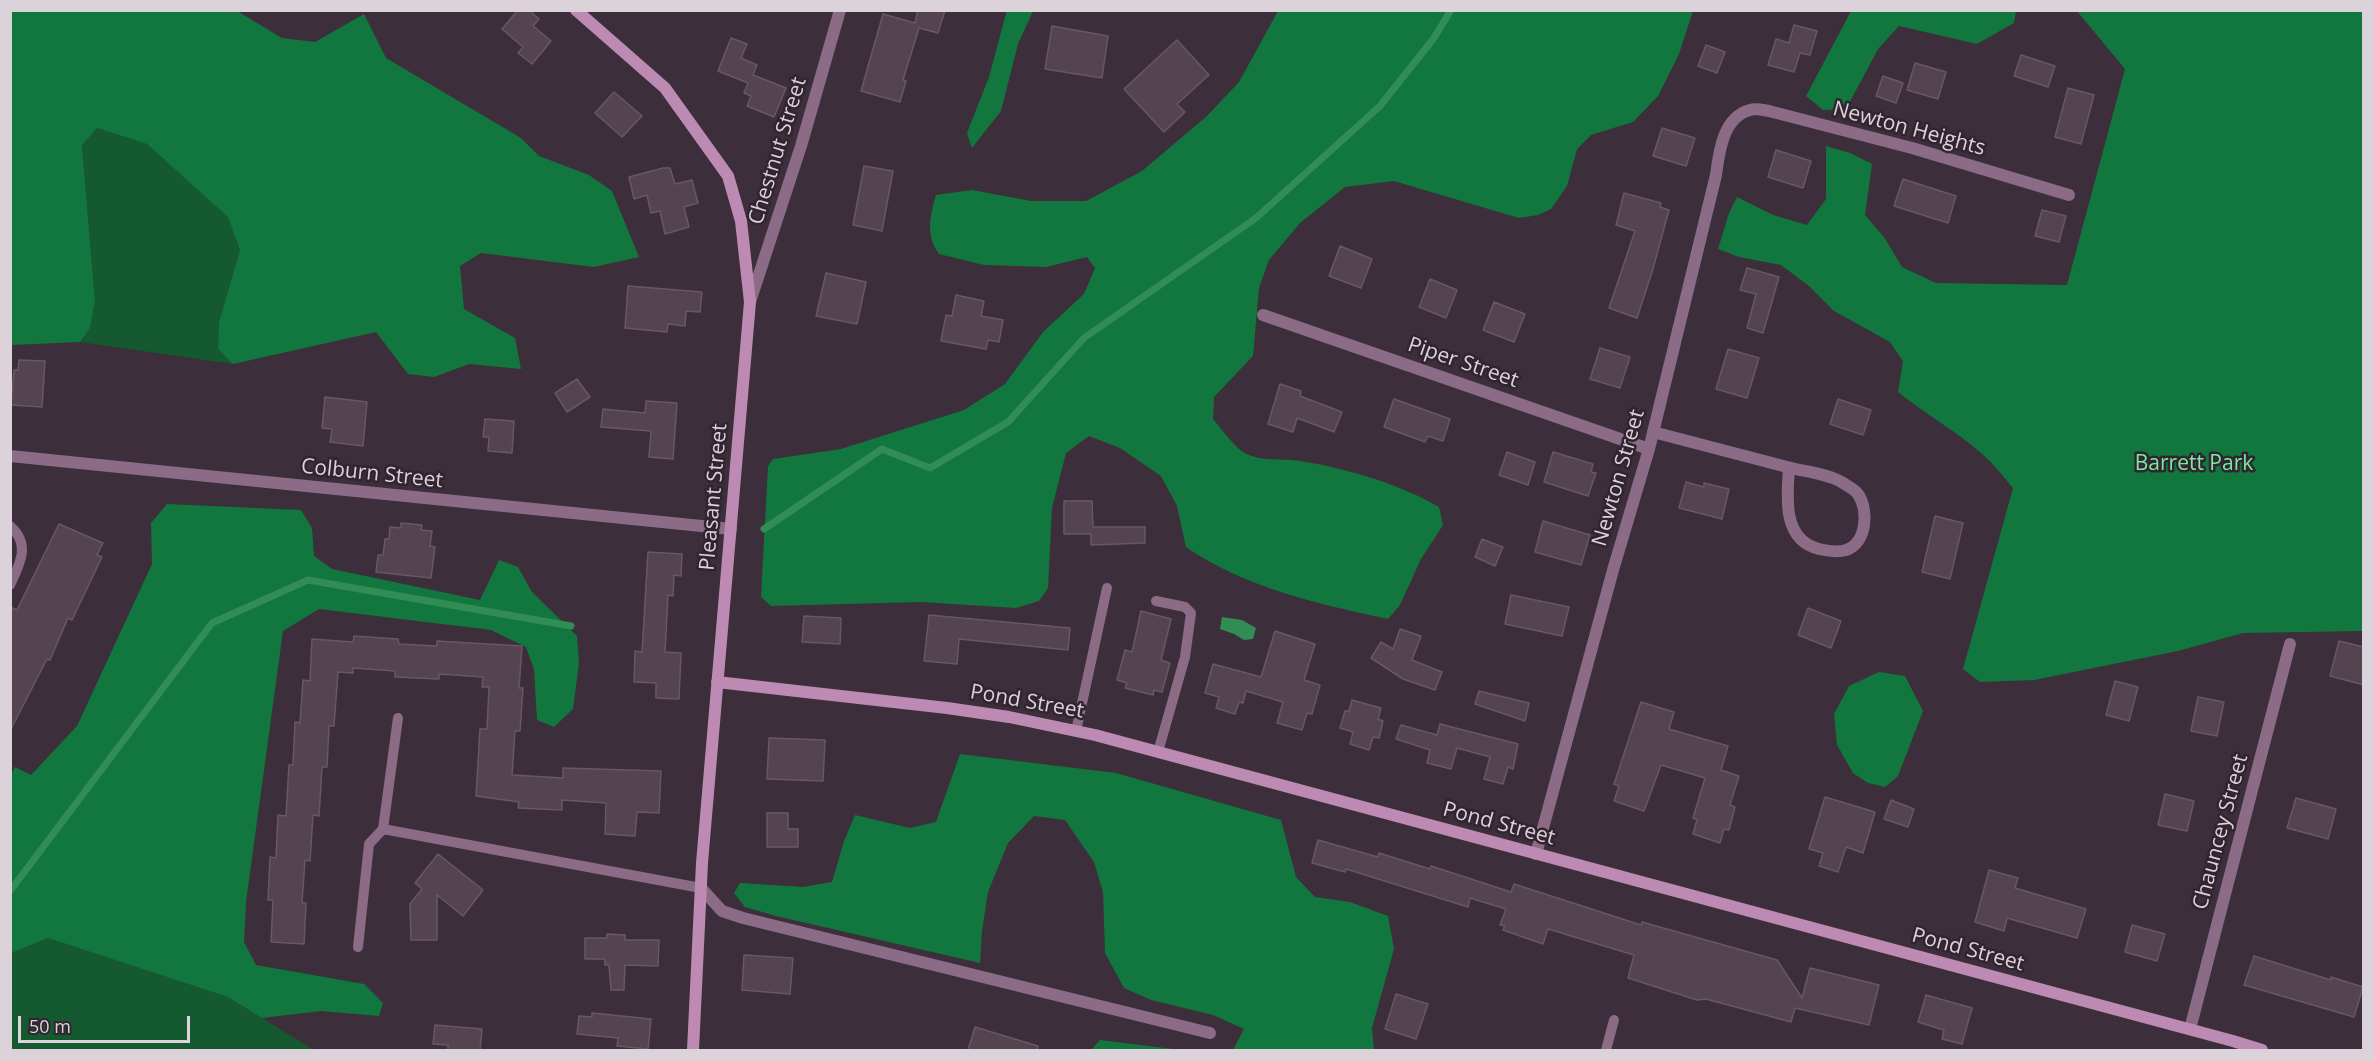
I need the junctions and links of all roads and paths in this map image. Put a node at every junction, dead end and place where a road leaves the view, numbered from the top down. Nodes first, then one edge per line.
1 (576, 10) edge
2 (840, 10) edge
3 (1739, 115) joint
4 (2069, 195) dead end
5 (750, 302) junction
6 (1263, 315) dead end
7 (1653, 432) junction
8 (1649, 449) junction
9 (10, 456) edge
10 (1789, 468) junction
11 (10, 526) edge
12 (731, 529) junction
13 (10, 585) edge
14 (1107, 588) dead end
15 (1156, 601) dead end
16 (2290, 644) dead end
17 (717, 682) junction
18 (398, 718) dead end
19 (1076, 731) junction
20 (1158, 752) junction
21 (383, 830) junction
22 (1536, 854) junction
23 (701, 888) junction
24 (358, 947) dead end
25 (1614, 1020) dead end
26 (2190, 1029) junction
27 (1210, 1033) dead end
28 (693, 1050) edge
29 (1606, 1050) edge
30 (2262, 1050) edge

1 - 5 street, Pleasant Street
2 - 5 street, Chestnut Street
3 - 4 street, Newton Heights
3 - 7 street, Newton Street
5 - 12 street, Pleasant Street
6 - 8 street, Piper Street
7 - 8 street, Newton Street
7 - 10 street
8 - 22 street, Newton Street
9 - 12 street, Colburn Street
10 - 10 street
11 - 13 lane
12 - 17 street, Pleasant Street
14 - 19 lane
15 - 20 lane
16 - 26 street, Chauncey Street
17 - 19 street, Pond Street
17 - 23 street, Pleasant Street
18 - 21 lane
19 - 20 street, Pond Street
20 - 22 street, Pond Street
21 - 23 lane
21 - 24 lane
22 - 26 street, Pond Street
23 - 27 street
23 - 28 street, Pleasant Street
25 - 29 lane
26 - 30 street, Pond Street

